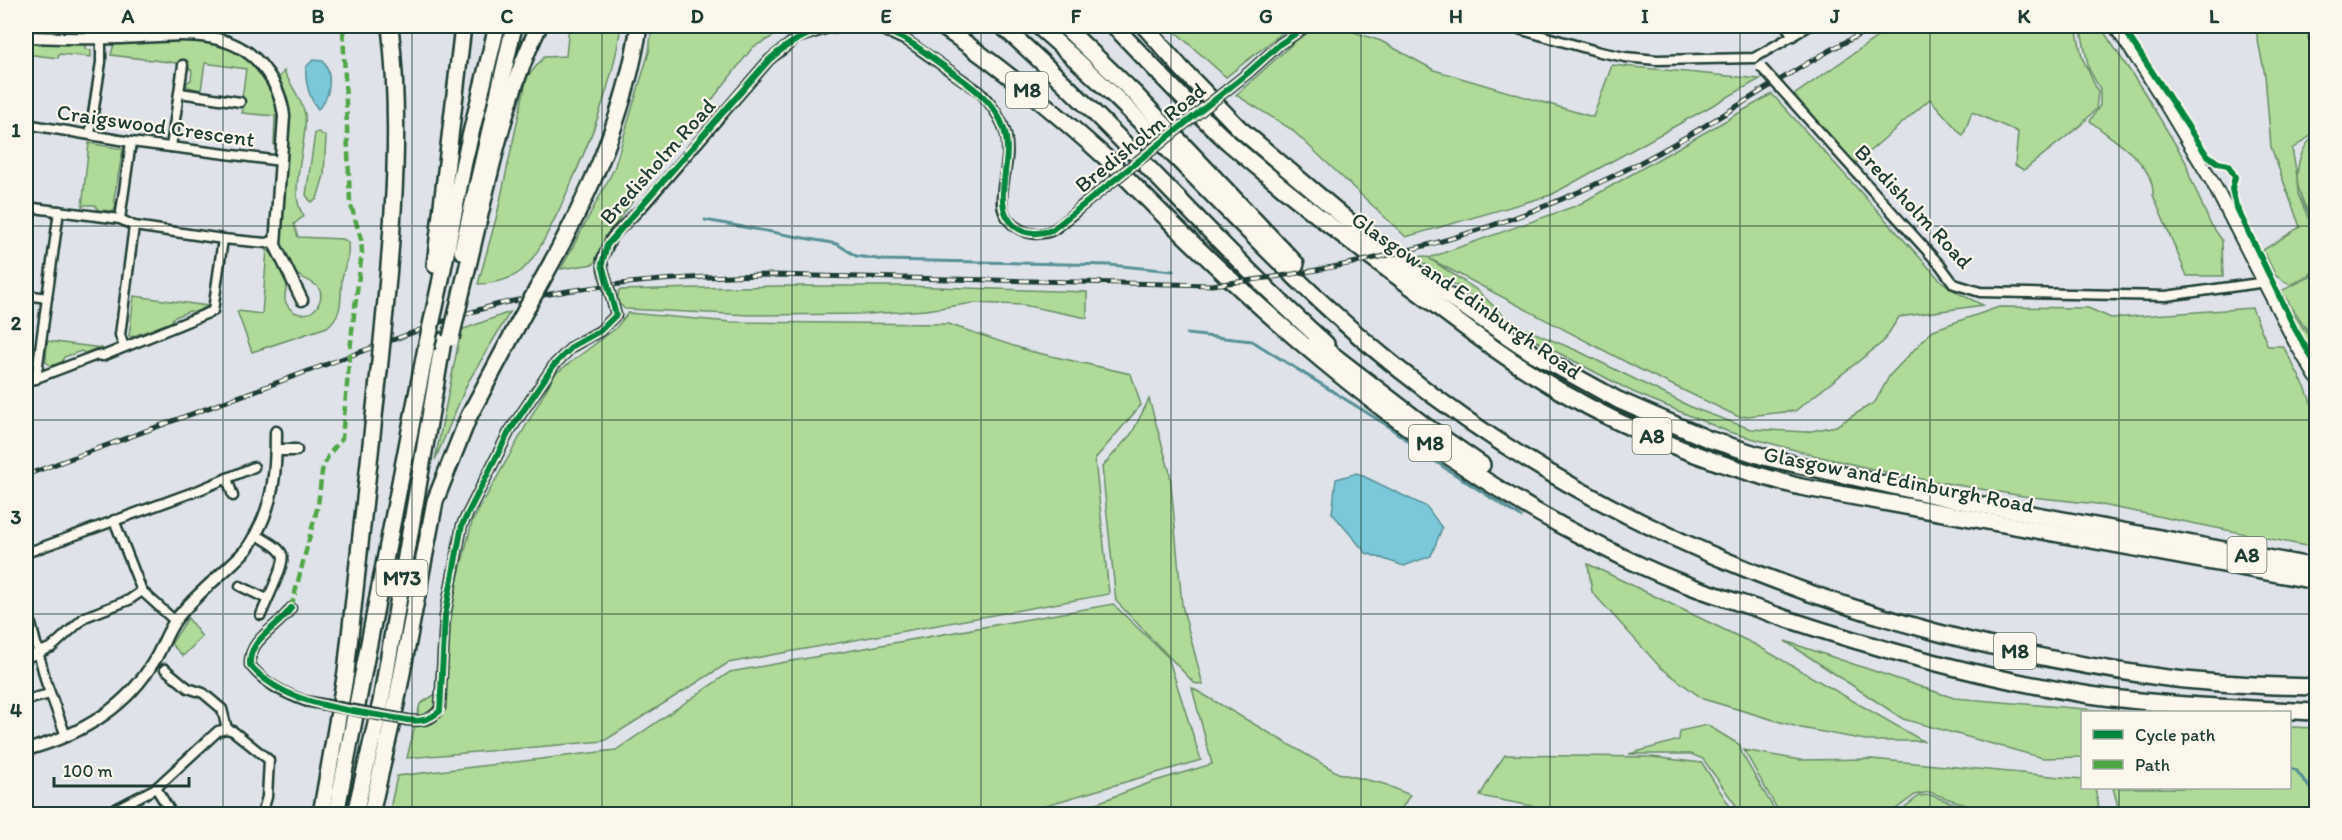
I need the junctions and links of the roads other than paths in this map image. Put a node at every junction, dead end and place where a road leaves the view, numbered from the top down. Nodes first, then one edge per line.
1 (27, 26) edge
2 (390, 26) edge
3 (463, 26) edge
4 (497, 26) edge
5 (514, 26) edge
6 (539, 26) edge
7 (639, 26) edge
8 (941, 26) edge
9 (1002, 26) edge
10 (1038, 26) edge
11 (1052, 26) edge
12 (1064, 26) edge
13 (1114, 26) edge
14 (1144, 26) edge
15 (1307, 26) edge
16 (1508, 26) edge
17 (1786, 26) edge
18 (1809, 26) edge
19 (2115, 26) edge
20 (188, 31) edge
21 (1793, 36) junction
22 (26, 38) edge
23 (100, 39) junction
24 (1754, 58) junction
25 (183, 65) dead end
26 (180, 93) junction
27 (240, 102) dead end
28 (26, 124) edge
29 (90, 134) junction
30 (131, 142) junction
31 (171, 147) junction
32 (1178, 158) junction
33 (1109, 160) junction
34 (281, 161) junction
35 (26, 207) edge
36 (59, 211) junction
37 (120, 219) junction
38 (134, 226) junction
39 (223, 240) junction
40 (274, 241) junction
41 (2265, 282) junction
42 (436, 283) junction
43 (458, 292) junction
44 (26, 295) edge
45 (47, 298) junction
46 (302, 300) dead end
47 (124, 347) junction
48 (2316, 377) edge
49 (1365, 378) junction
50 (36, 379) junction
51 (26, 382) edge
52 (276, 432) dead end
53 (276, 450) junction
54 (296, 450) dead end
55 (254, 467) dead end
56 (1548, 471) junction
57 (227, 478) junction
58 (233, 496) dead end
59 (114, 520) junction
60 (361, 522) junction
61 (255, 534) junction
62 (2178, 542) junction
63 (26, 553) edge
64 (2316, 560) edge
65 (2316, 567) edge
66 (2316, 583) edge
67 (240, 586) dead end
68 (142, 591) junction
69 (267, 598) junction
70 (26, 605) edge
71 (291, 608) dead end
72 (261, 615) dead end
73 (175, 621) junction
74 (1815, 628) junction
75 (39, 653) junction
76 (26, 658) edge
77 (165, 669) dead end
78 (2316, 687) edge
79 (50, 694) junction
80 (26, 700) edge
81 (2316, 712) edge
82 (227, 729) junction
83 (66, 736) junction
84 (26, 750) edge
85 (156, 788) junction
86 (106, 814) edge
87 (172, 814) edge
88 (262, 814) edge
89 (321, 814) edge
90 (335, 814) edge
91 (355, 814) edge
92 (371, 814) edge

1 - 22 street
2 - 60 highway, bridge
3 - 42 highway, M73
4 - 42 highway, M73
5 - 43 highway, M73
6 - 43 highway, M73
7 - 92 highway, M73, bridge
8 - 33 highway, M8
9 - 49 highway, M8
10 - 32 highway, M8
11 - 32 highway, M8
12 - 56 highway, M8
13 - 66 highway, Glasgow and Edinburgh Road / A8
14 - 62 highway, Glasgow and Edinburgh Road / A8
15 - 71 street, Bredisholm Road, bridge
16 - 24 street
17 - 21 street
18 - 21 street
19 - 41 main road
20 - 23 street
20 - 34 street
21 - 24 street
22 - 23 street
23 - 29 street
24 - 41 street, Bredisholm Road, bridge
25 - 26 street
26 - 27 street
26 - 31 street
28 - 29 street, Craigswood Crescent
29 - 30 street, Craigswood Crescent
30 - 31 street, Craigswood Crescent
30 - 37 street
31 - 34 street, Craigswood Crescent
32 - 56 highway, M8
33 - 49 highway, M8
33 - 74 highway, M8
34 - 40 street
35 - 36 street
36 - 37 street
36 - 45 street
37 - 38 street
38 - 39 street
38 - 47 street
39 - 40 street
39 - 47 street
40 - 46 street
41 - 48 main road
42 - 90 highway, M73, bridge
43 - 91 highway, M73
44 - 45 street
45 - 50 street
47 - 50 street
49 - 74 highway, M8
50 - 51 street
52 - 53 street
53 - 54 street
53 - 61 street
55 - 57 street
56 - 78 highway, M8
57 - 58 street
57 - 59 street
59 - 63 street
59 - 68 street
60 - 89 highway
60 - 90 highway
61 - 69 street
61 - 73 street
62 - 64 highway
62 - 65 highway, Glasgow and Edinburgh Road / A8
67 - 69 street
68 - 73 street
68 - 75 street
69 - 72 street
70 - 75 street
73 - 83 street
74 - 81 highway, M8
75 - 76 street
75 - 79 street
77 - 82 street
79 - 80 street
79 - 83 street
82 - 85 street
82 - 88 street
83 - 84 street
85 - 86 street
85 - 87 street

